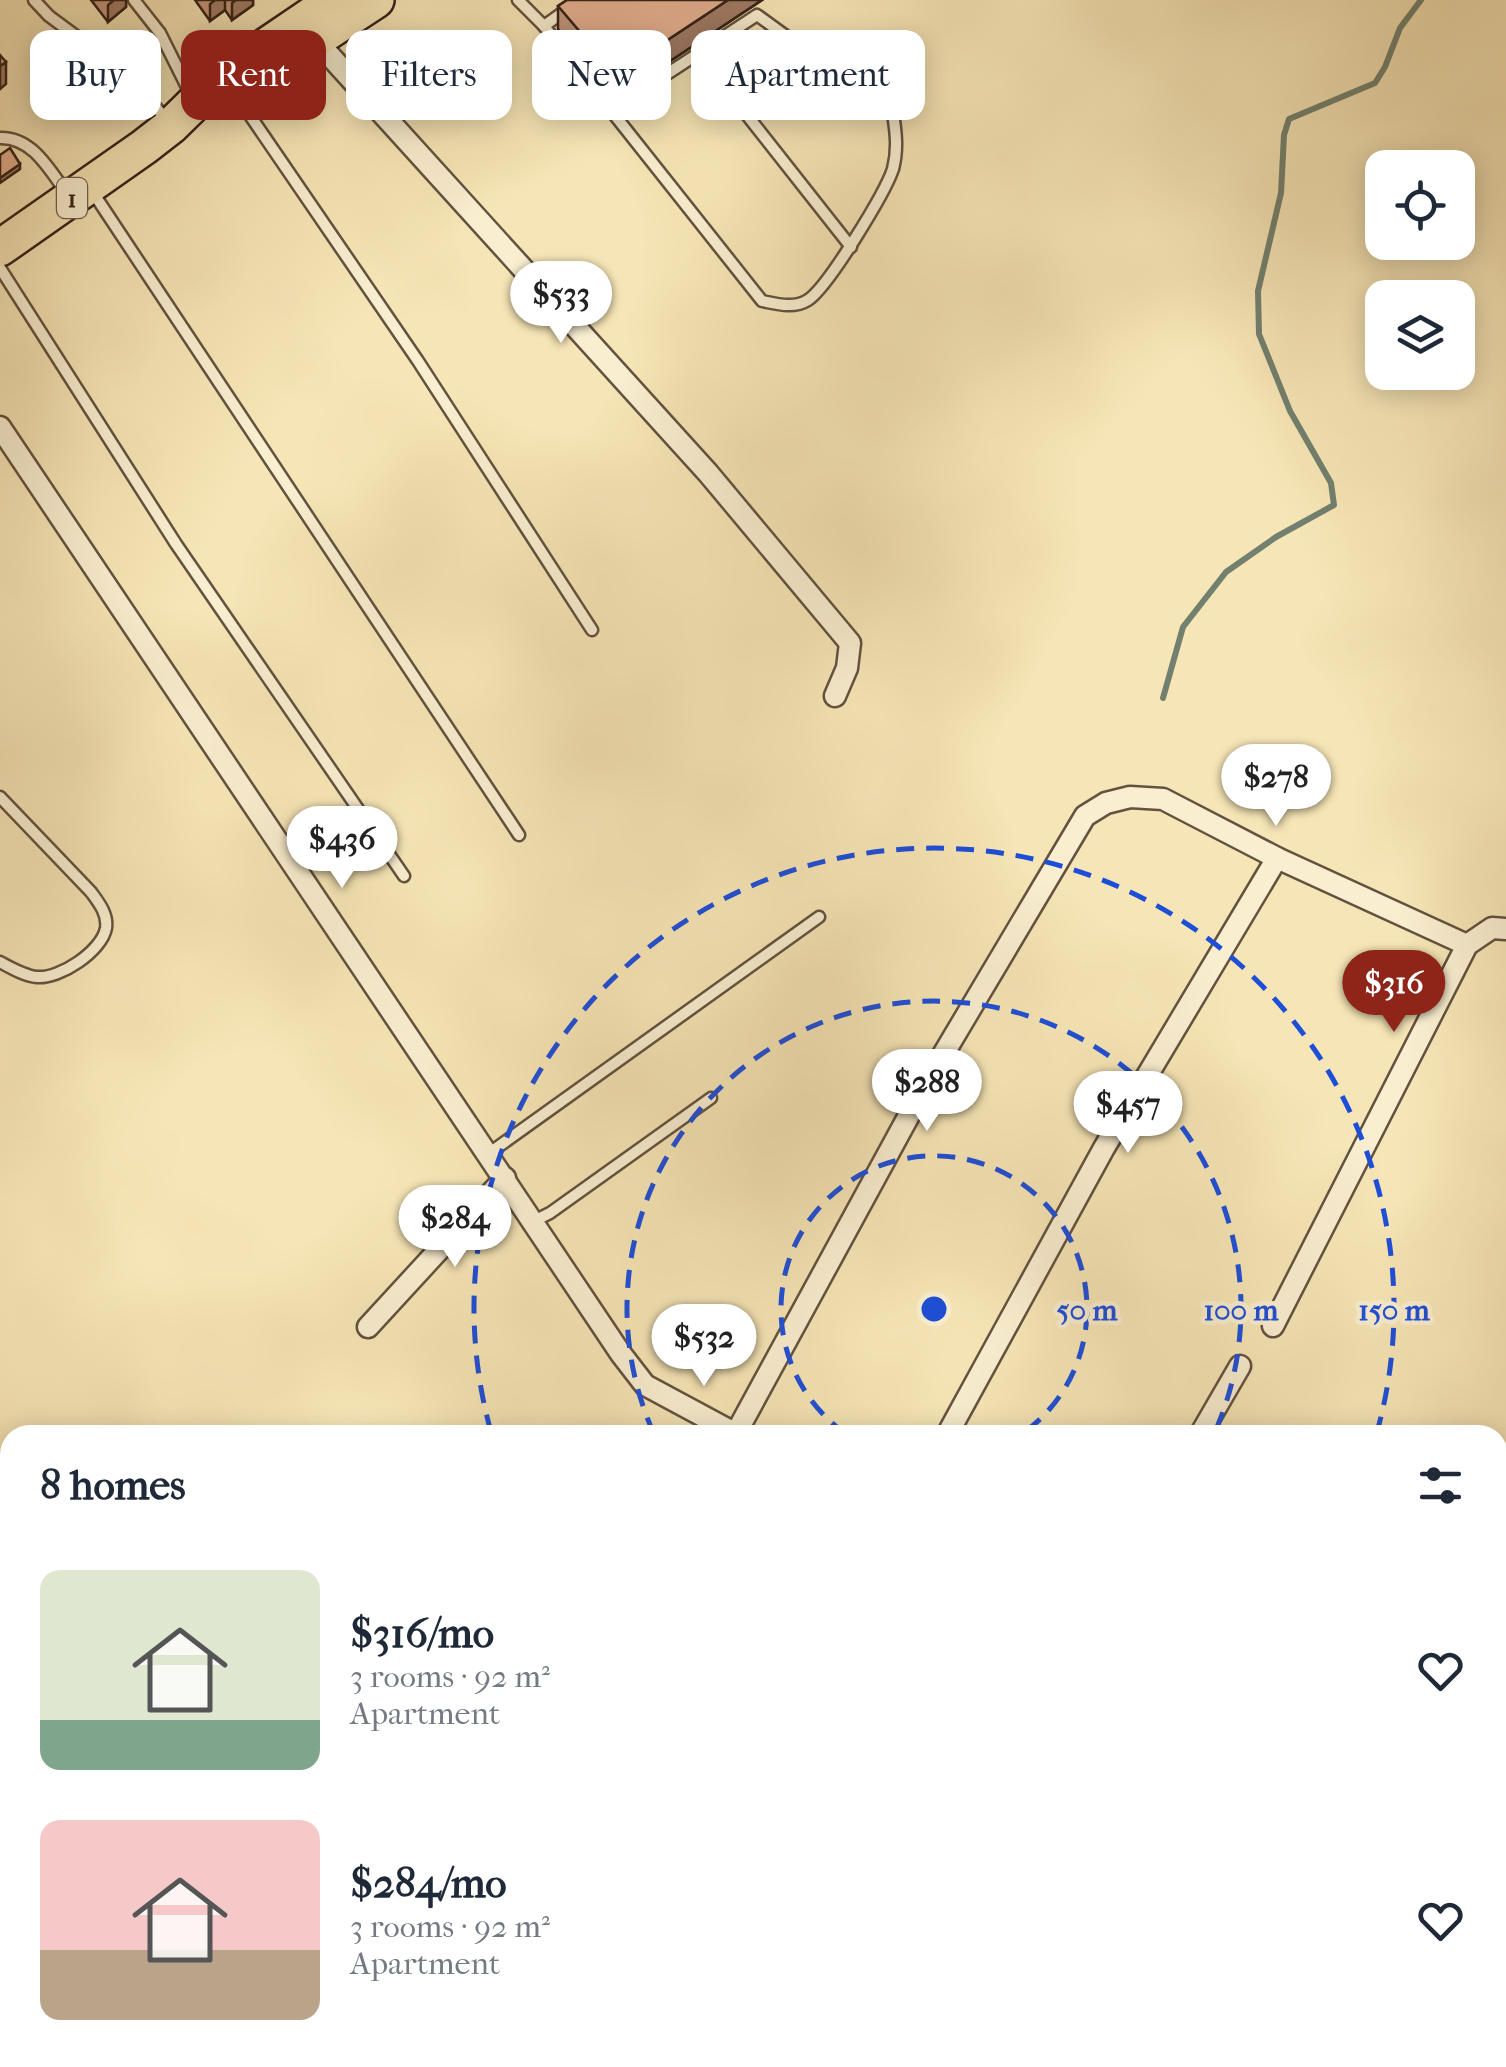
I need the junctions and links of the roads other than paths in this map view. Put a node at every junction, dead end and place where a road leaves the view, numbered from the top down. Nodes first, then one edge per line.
1 (34, 0) edge
2 (134, 0) edge
3 (334, 0) edge
4 (376, 0) edge
5 (518, 0) edge
6 (580, 0) edge
7 (544, 26) junction
8 (309, 30) edge
9 (310, 30) edge
10 (547, 30) edge
11 (734, 30) edge
12 (778, 30) edge
13 (326, 50) edge
14 (181, 107) edge
15 (181, 113) edge
16 (181, 116) edge
17 (253, 120) edge
18 (620, 120) edge
19 (751, 120) edge
20 (894, 120) edge
21 (0, 138) edge
22 (79, 192) junction
23 (851, 247) junction
24 (1, 250) edge
25 (0, 427) edge
26 (592, 630) dead end
27 (835, 696) dead end
28 (0, 798) edge
29 (520, 834) dead end
30 (1277, 858) junction
31 (404, 876) dead end
32 (820, 917) dead end
33 (1506, 930) edge
34 (1468, 945) junction
35 (0, 962) edge
36 (711, 1098) dead end
37 (488, 1154) junction
38 (505, 1178) junction
39 (534, 1221) junction
40 (1273, 1326) dead end
41 (368, 1327) dead end
42 (1240, 1366) dead end
43 (718, 1425) edge
44 (741, 1425) edge
45 (952, 1425) edge
46 (1206, 1425) edge

1 - 15 lane
2 - 14 lane
3 - 8 highway, 1
4 - 9 highway, 1
5 - 7 lane
6 - 7 lane
7 - 10 lane
11 - 12 lane
13 - 27 street
16 - 22 highway, 1
17 - 26 lane
18 - 23 lane
19 - 23 lane
20 - 23 lane
21 - 22 lane
22 - 24 highway, 1
22 - 29 lane
24 - 31 lane
25 - 37 street
28 - 35 lane
30 - 34 street
30 - 44 street
30 - 45 street
32 - 37 lane
33 - 34 street
34 - 40 street
36 - 39 lane
37 - 38 street
38 - 39 street
38 - 41 street
39 - 43 street
42 - 46 street

